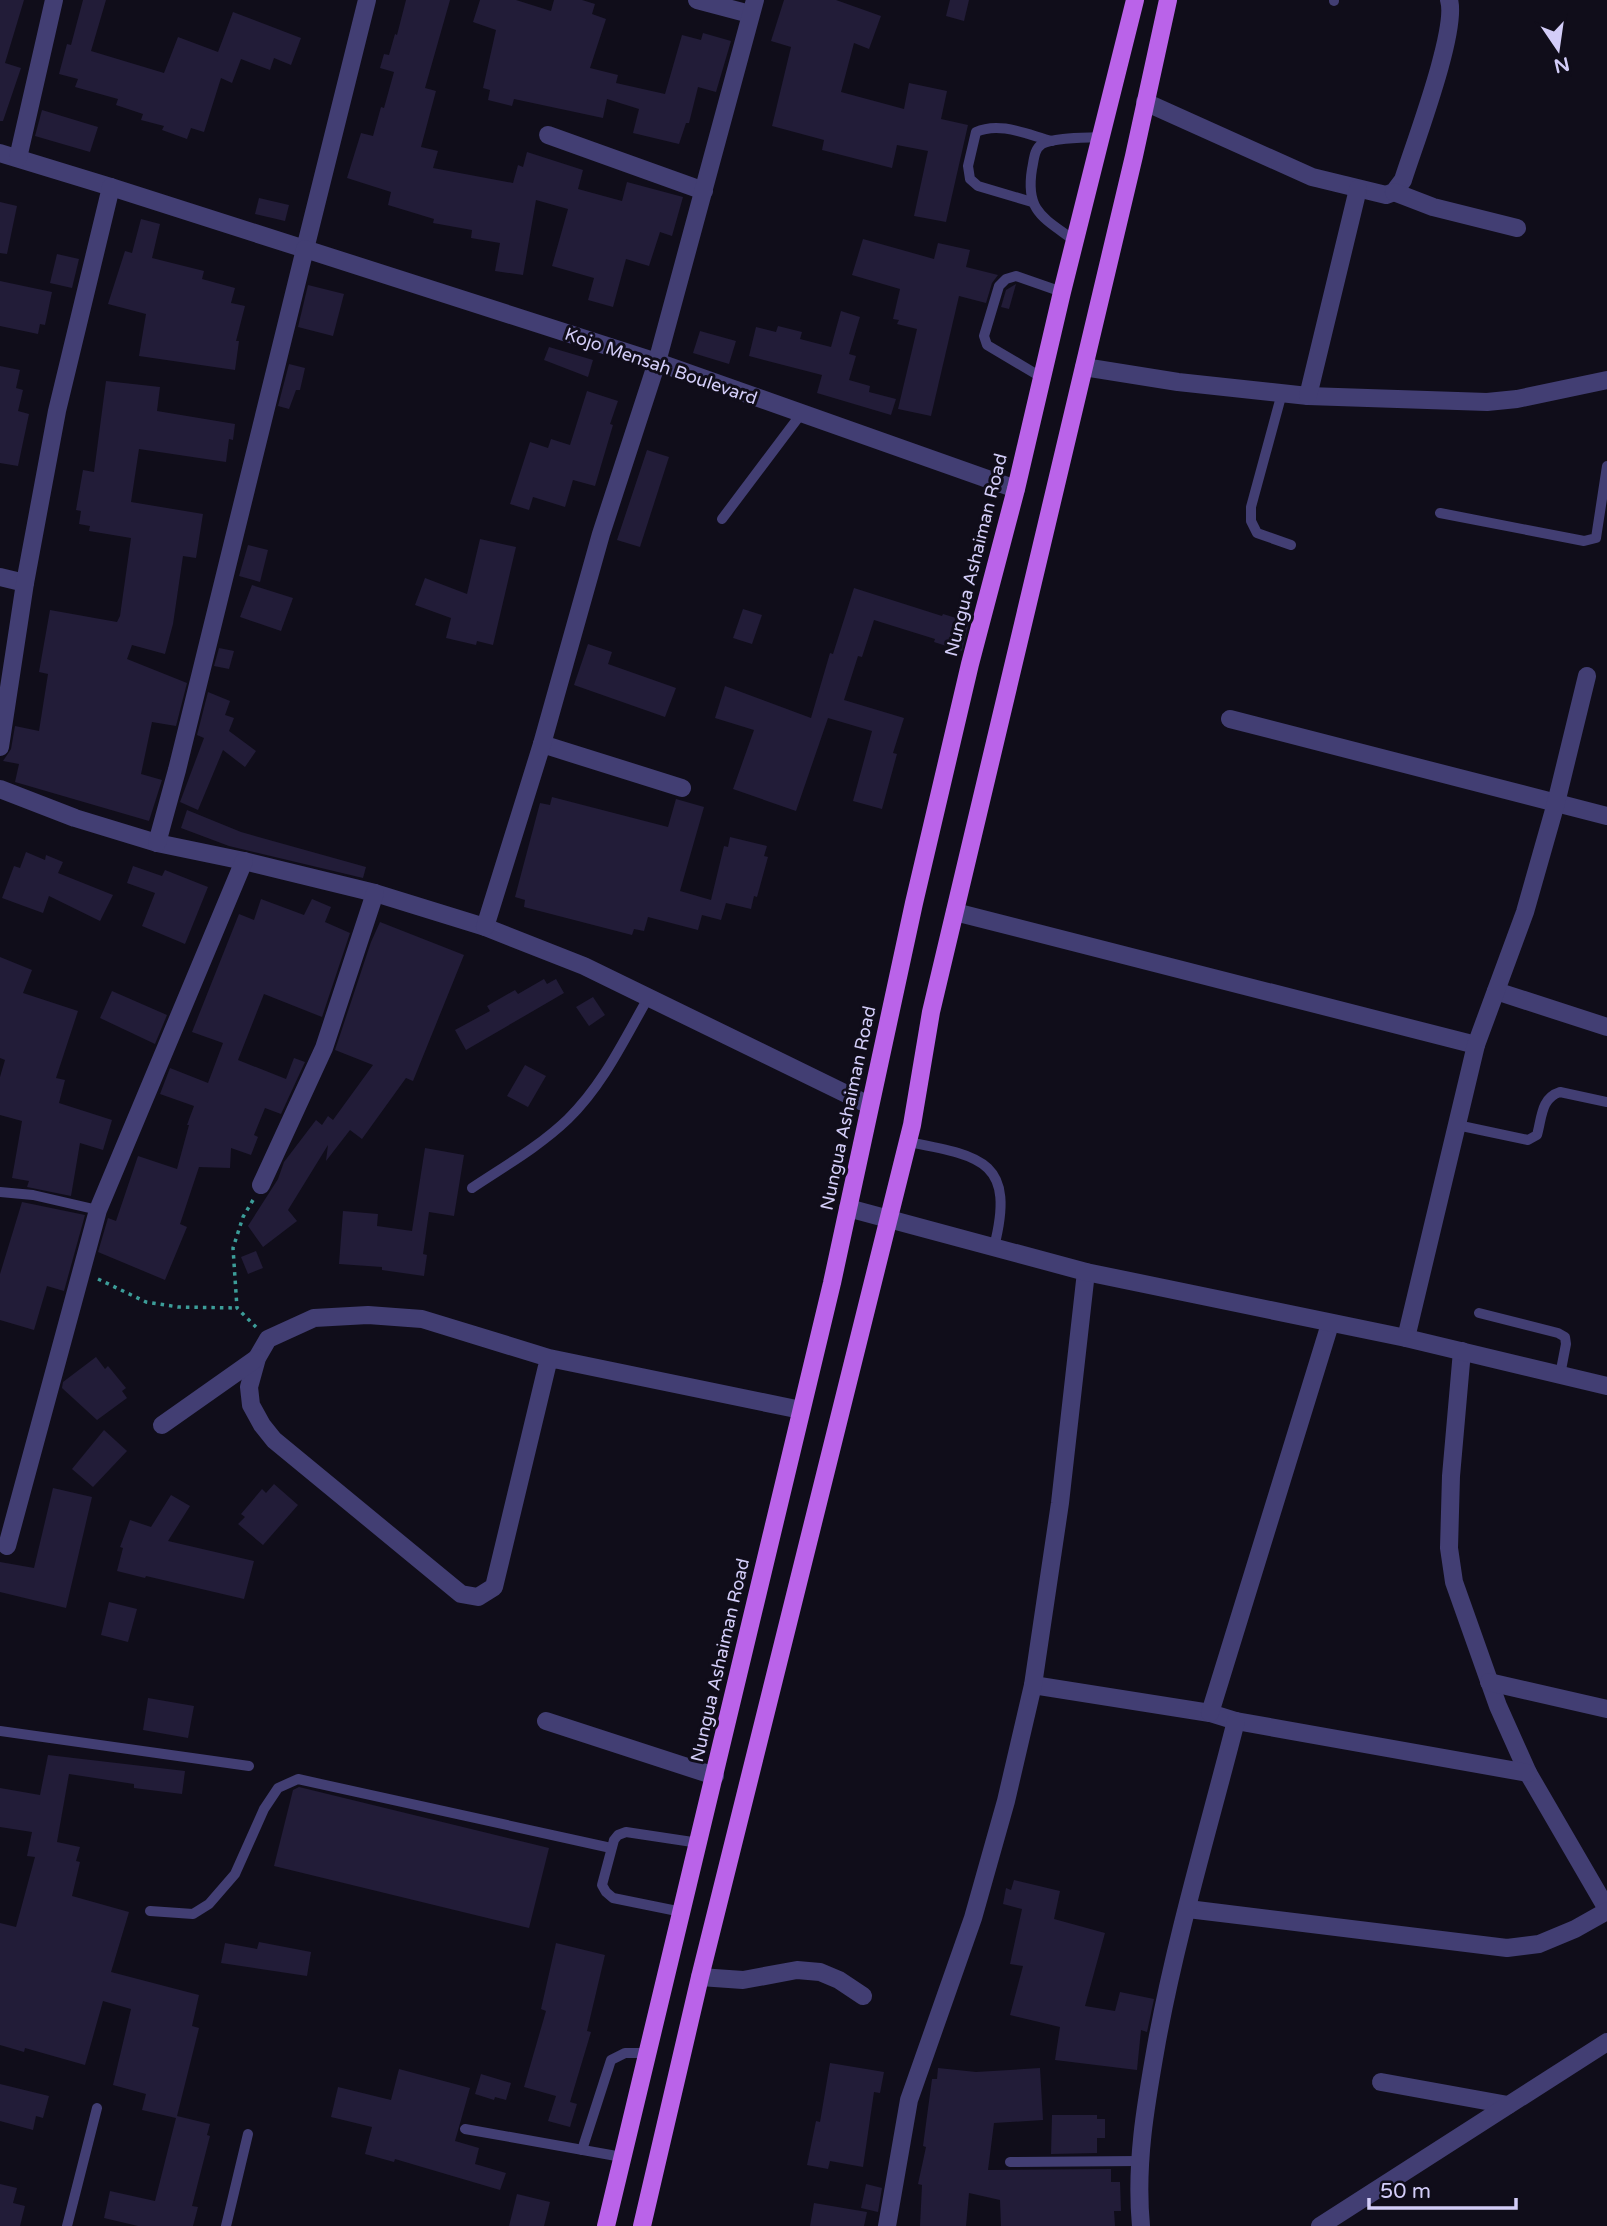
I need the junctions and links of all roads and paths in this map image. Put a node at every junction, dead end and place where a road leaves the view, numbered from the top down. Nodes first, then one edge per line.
1 (54, 0) edge
2 (367, 0) edge
3 (697, 0) edge
4 (1135, 0) edge
5 (1168, 0) edge
6 (1449, 0) edge
7 (753, 7) edge
8 (1145, 102) junction
9 (548, 135) dead end
10 (1102, 137) junction
11 (1052, 141) junction
12 (0, 153) edge
13 (18, 158) junction
14 (111, 187) junction
15 (1358, 189) junction
16 (704, 191) junction
17 (1394, 192) junction
18 (1032, 202) junction
19 (1517, 228) dead end
20 (1075, 242) junction
21 (305, 249) junction
22 (1062, 292) junction
23 (657, 362) junction
24 (1084, 367) junction
25 (1041, 377) junction
26 (1606, 383) edge
27 (1282, 393) junction
28 (1308, 396) junction
29 (801, 414) junction
30 (1607, 466) edge
31 (1016, 489) junction
32 (1440, 513) dead end
33 (722, 519) dead end
34 (1291, 545) dead end
35 (0, 577) edge
36 (25, 583) junction
37 (1587, 676) dead end
38 (1230, 719) dead end
39 (542, 744) junction
40 (0, 747) edge
41 (682, 788) dead end
42 (0, 789) edge
43 (1556, 803) junction
44 (1607, 816) edge
45 (157, 843) junction
46 (244, 861) junction
47 (375, 893) junction
48 (955, 912) junction
49 (485, 927) junction
50 (1496, 991) junction
51 (648, 998) junction
52 (1607, 1027) edge
53 (1476, 1045) junction
54 (1607, 1102) edge
55 (869, 1105) junction
56 (1457, 1125) junction
57 (908, 1142) junction
58 (261, 1185) joint
59 (472, 1188) dead end
60 (0, 1192) edge
61 (848, 1208) junction
62 (98, 1210) junction
63 (890, 1218) junction
64 (994, 1247) junction
65 (81, 1271) junction
66 (1086, 1272) junction
67 (237, 1308) junction
68 (1479, 1313) dead end
69 (1331, 1324) junction
70 (1406, 1338) junction
71 (268, 1339) junction
72 (1462, 1351) junction
73 (257, 1358) junction
74 (549, 1358) junction
75 (1560, 1375) junction
76 (1607, 1386) edge
77 (800, 1410) junction
78 (162, 1425) dead end
79 (7, 1546) dead end
80 (1489, 1682) junction
81 (1033, 1685) junction
82 (1607, 1709) edge
83 (1210, 1713) junction
84 (546, 1721) dead end
85 (1236, 1721) junction
86 (0, 1731) edge
87 (248, 1766) dead end
88 (1528, 1773) junction
89 (715, 1776) junction
90 (699, 1843) junction
91 (611, 1848) junction
92 (1188, 1909) junction
93 (1607, 1910) edge
94 (150, 1911) dead end
95 (682, 1912) junction
96 (700, 1978) junction
97 (863, 1996) dead end
98 (1607, 2042) edge
99 (647, 2053) junction
100 (1381, 2082) dead end
101 (1508, 2105) junction
102 (97, 2108) dead end
103 (465, 2129) dead end
104 (248, 2134) dead end
105 (582, 2150) junction
106 (622, 2157) junction
107 (1139, 2161) junction
108 (1010, 2162) dead end
109 (67, 2226) edge
110 (226, 2226) edge
111 (606, 2226) edge
112 (642, 2226) edge
113 (887, 2226) edge
114 (1141, 2226) edge
115 (1320, 2226) edge

1 - 13 street
2 - 21 street
3 - 7 street
4 - 10 main road, Nungua Ashaiman Road
5 - 8 main road
6 - 17 street
7 - 16 street
8 - 15 street
8 - 24 main road
9 - 16 street
10 - 11 lane
10 - 20 main road, Nungua Ashaiman Road
11 - 18 lane
11 - 18 lane
12 - 13 street
13 - 14 street
14 - 21 street, Kojo Mensah Boulevard
14 - 36 street
15 - 17 street
15 - 28 street
16 - 23 street
17 - 19 street
18 - 20 lane
20 - 22 main road, Nungua Ashaiman Road
21 - 23 street, Kojo Mensah Boulevard
21 - 45 street
22 - 25 main road, Nungua Ashaiman Road
22 - 25 lane
23 - 29 street, Kojo Mensah Boulevard
23 - 39 street
24 - 27 street
24 - 48 main road
25 - 31 main road, Nungua Ashaiman Road
26 - 28 street
27 - 28 street
27 - 34 lane
29 - 31 street, Kojo Mensah Boulevard
29 - 33 lane
30 - 32 lane
31 - 55 main road, Nungua Ashaiman Road
35 - 36 street
36 - 40 street
37 - 43 street
38 - 43 street
39 - 41 street
39 - 49 street
42 - 45 street
43 - 44 street
43 - 50 street
45 - 46 street
46 - 47 street
46 - 62 street
47 - 49 street
47 - 58 street
48 - 53 street
48 - 57 main road
49 - 51 street
50 - 52 street
50 - 53 street
51 - 55 street
51 - 59 lane
53 - 56 street
54 - 56 lane
55 - 61 main road, Nungua Ashaiman Road
56 - 70 street
57 - 63 main road
57 - 64 lane
58 - 67 path
60 - 62 lane
61 - 63 street
61 - 77 main road, Nungua Ashaiman Road
62 - 65 street
63 - 64 street
63 - 96 main road
64 - 66 street
65 - 67 path
65 - 79 street
66 - 69 street
66 - 81 street
67 - 71 path
68 - 75 lane
69 - 70 street
69 - 83 street
70 - 72 street
71 - 73 street
71 - 74 street
72 - 75 street
72 - 80 street
73 - 74 street
73 - 78 street
74 - 77 street
75 - 76 street
77 - 89 main road, Nungua Ashaiman Road
80 - 82 street
80 - 88 street
81 - 83 street
81 - 113 street
83 - 85 street
84 - 89 street
85 - 88 street
85 - 92 street
86 - 87 lane
88 - 93 street
89 - 90 main road, Nungua Ashaiman Road
90 - 91 lane
90 - 95 main road, Nungua Ashaiman Road
91 - 94 lane
91 - 95 lane
92 - 93 street
92 - 107 street
95 - 99 main road, Nungua Ashaiman Road
96 - 97 street
96 - 112 main road
98 - 101 street
99 - 105 lane
99 - 106 main road, Nungua Ashaiman Road
100 - 101 street
101 - 115 street
102 - 109 lane
103 - 105 lane
104 - 110 lane
105 - 106 lane
106 - 111 main road, Nungua Ashaiman Road
107 - 108 lane
107 - 114 street

